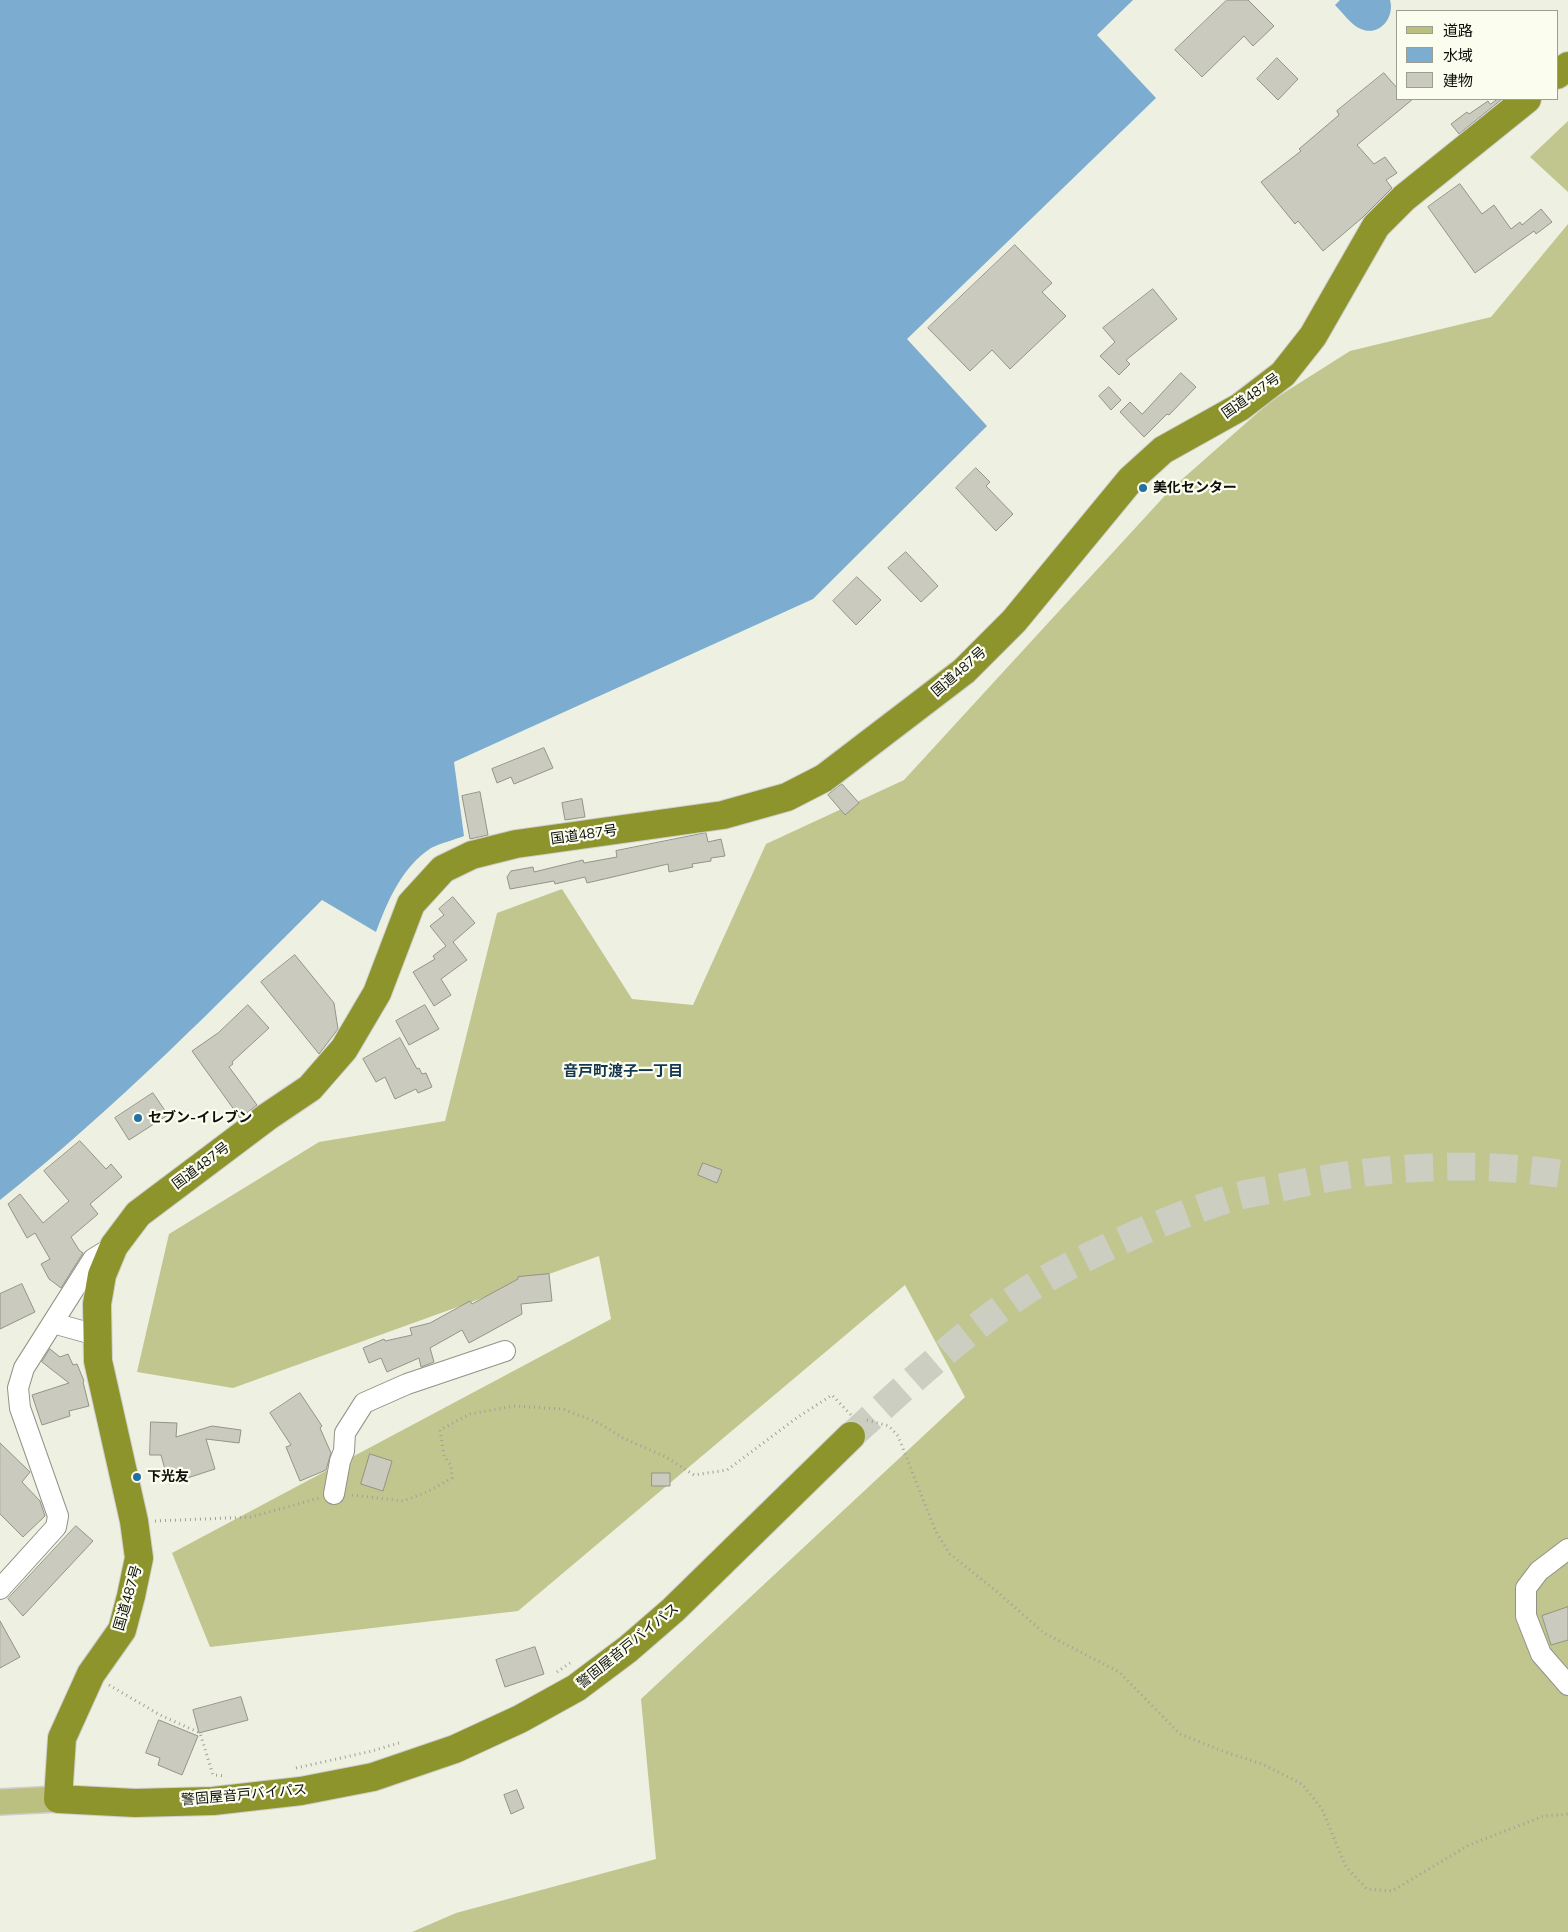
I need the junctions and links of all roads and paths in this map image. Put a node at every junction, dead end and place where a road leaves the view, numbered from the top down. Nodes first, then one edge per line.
1 (1568, 66) edge
2 (1558, 74) edge
3 (1526, 100) edge
4 (114, 1246) junction
5 (52, 1323) junction
6 (96, 1335) junction
7 (505, 1351) dead end
8 (854, 1423) junction
9 (334, 1494) junction
10 (134, 1521) junction
11 (1568, 1549) edge
12 (0, 1589) edge
13 (571, 1662) dead end
14 (556, 1672) dead end
15 (91, 1674) junction
16 (1568, 1685) edge
17 (402, 1742) dead end
18 (295, 1768) dead end
19 (231, 1776) dead end
20 (58, 1799) junction
21 (0, 1802) edge
22 (1568, 1814) edge

1 - 2 highway
3 - 4 highway, 国道487号
4 - 5 street
4 - 6 highway, 国道487号
5 - 6 street
5 - 12 street
6 - 10 highway, 国道487号
7 - 9 street
8 - 9 path
8 - 20 highway, 警固屋音戸バイパス
8 - 22 path
9 - 10 path
10 - 15 highway, 国道487号
11 - 16 street
13 - 14 path
15 - 19 path
15 - 20 highway, 国道487号
17 - 18 path
20 - 21 main road

